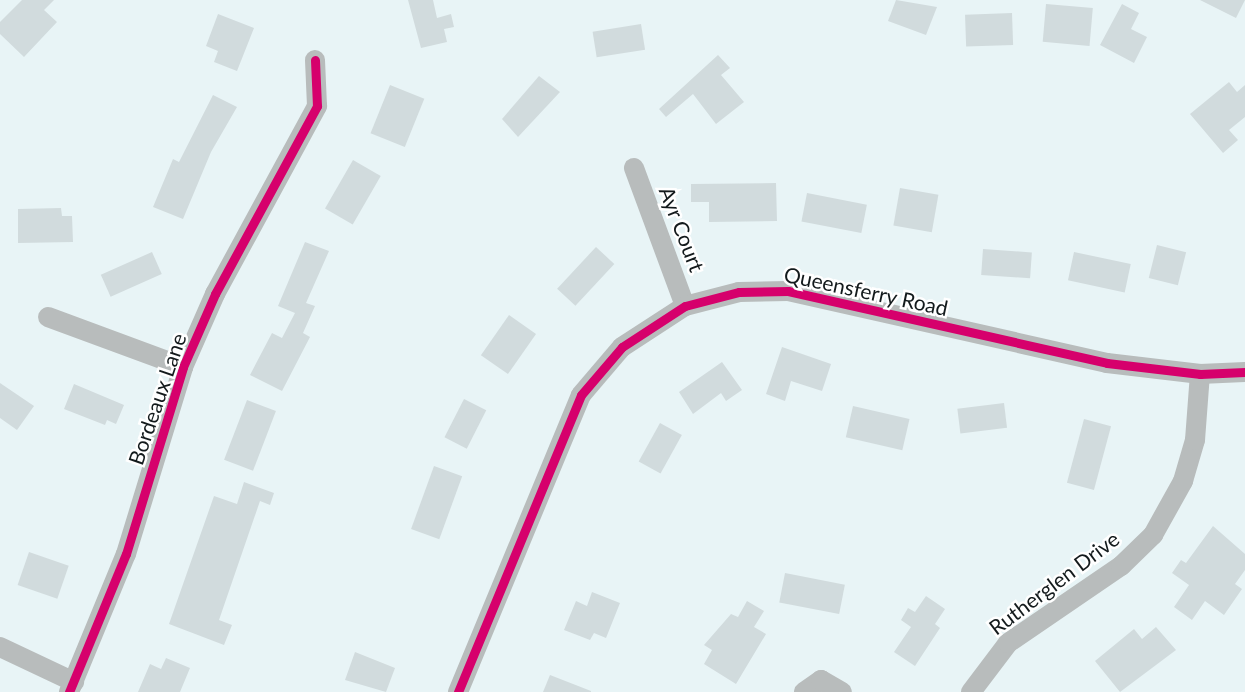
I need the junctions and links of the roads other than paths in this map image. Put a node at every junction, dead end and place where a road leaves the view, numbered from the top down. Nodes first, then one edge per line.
1 (315, 60) dead end
2 (634, 168) dead end
3 (685, 306) junction
4 (48, 317) dead end
5 (183, 367) junction
6 (1245, 372) edge
7 (1200, 374) junction
8 (0, 648) edge
9 (71, 687) edge
10 (458, 692) edge
11 (804, 692) edge
12 (842, 692) edge
13 (971, 692) edge

1 - 5 street, Bordeaux Lane
2 - 3 street, Ayr Court
3 - 7 street, Queensferry Road
3 - 10 street, Queensferry Road
4 - 5 street
5 - 9 street, Bordeaux Lane
6 - 7 street, Queensferry Road
7 - 13 street, Rutherglen Drive
8 - 9 street
11 - 12 street

